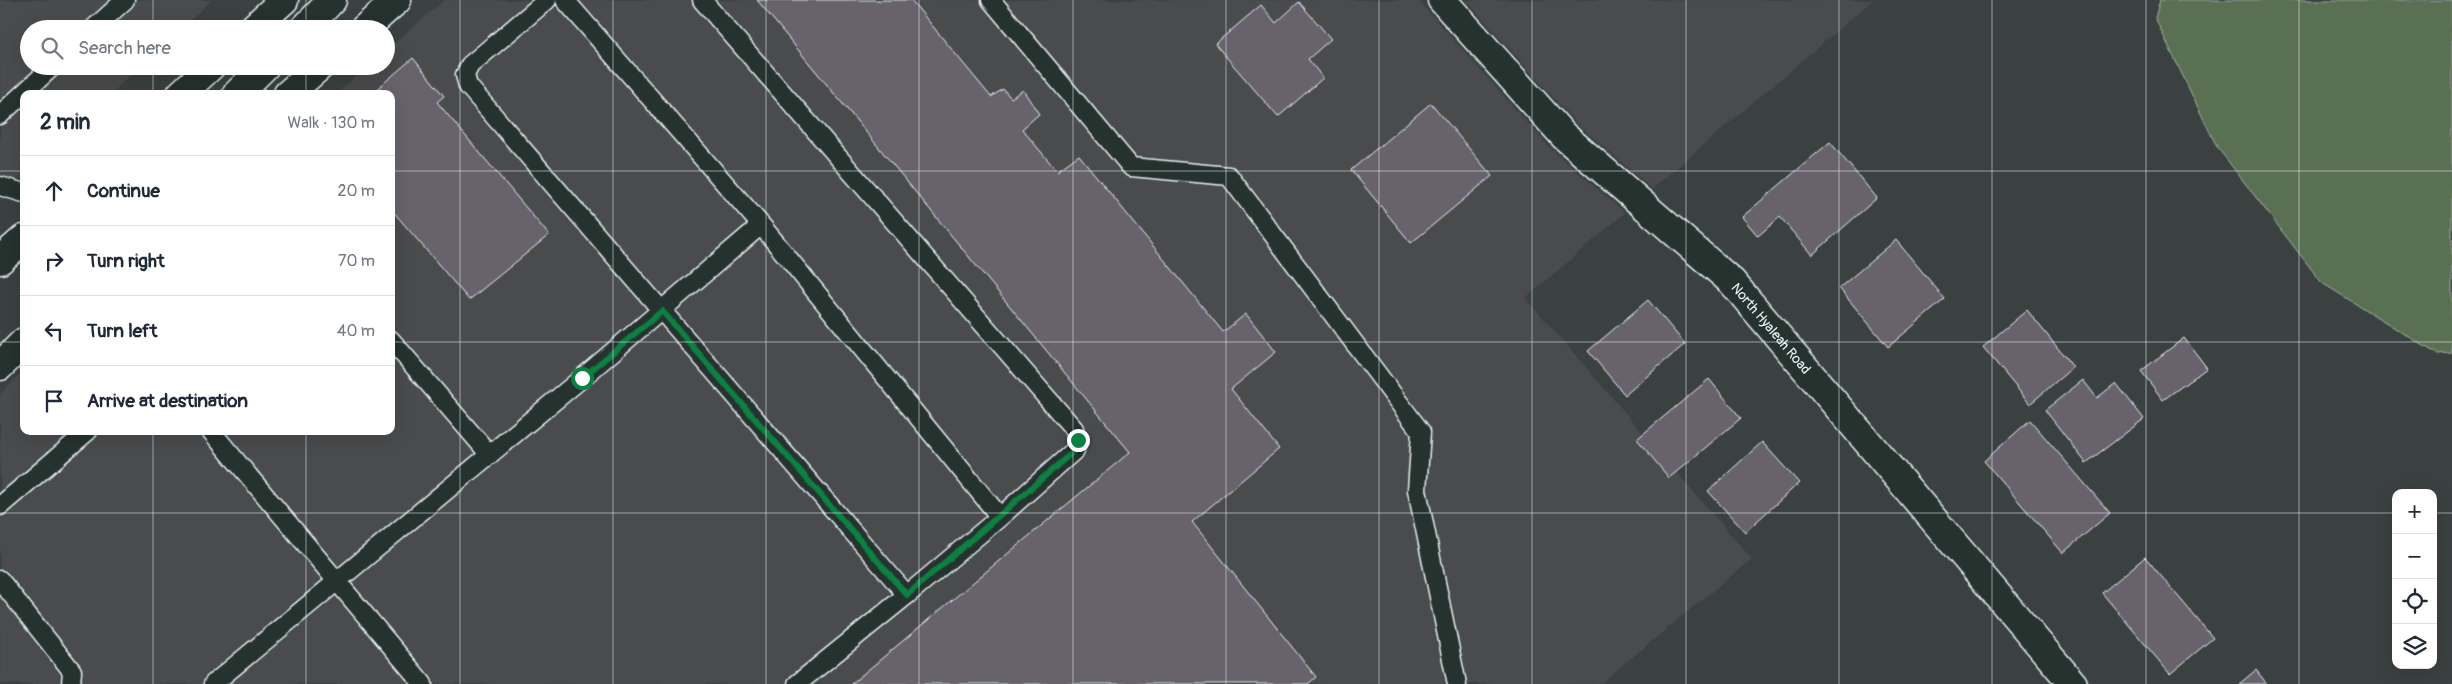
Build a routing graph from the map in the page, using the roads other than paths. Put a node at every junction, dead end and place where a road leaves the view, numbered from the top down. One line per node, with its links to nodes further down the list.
1 (125, 0): 10 (lane)
2 (284, 0): 11 (street)
3 (332, 0): 12 (street)
4 (397, 0): 13 (street)
5 (547, 0): 29 (lane)
6 (565, 0): 26 (lane)
7 (702, 0): 37 (lane)
8 (991, 0): 45 (lane)
9 (1442, 0): 46 (street, North Hyaleah Road)
10 (103, 20)
11 (262, 20)
12 (313, 20)
13 (374, 20)
14 (42, 75): 18 (lane)
15 (201, 75): 19 (street)
16 (256, 75): 20 (street)
17 (310, 75): 21 (street)
18 (27, 90)
19 (185, 90)
20 (241, 90)
21 (293, 90)
22 (20, 96): 23 (lane)
23 (0, 115)
24 (0, 186): 25 (lane)
25 (20, 192)
26 (761, 225): 29 (lane); 37 (lane)
27 (20, 242): 28 (street)
28 (0, 260)
29 (662, 311): 35 (lane); 40 (lane)
30 (395, 345): 35 (lane)
31 (20, 346): 32 (street)
32 (0, 366)
33 (83, 435): 36 (lane)
34 (214, 435): 39 (lane)
35 (490, 455): 39 (lane)
36 (0, 506)
37 (1000, 517): 40 (lane)
38 (0, 580): 41 (lane)
39 (337, 582): 42 (lane); 43 (lane)
40 (907, 595): 44 (lane)
41 (71, 684)
42 (213, 684)
43 (423, 684)
44 (797, 684)
45 (1457, 684)
46 (2072, 684)

